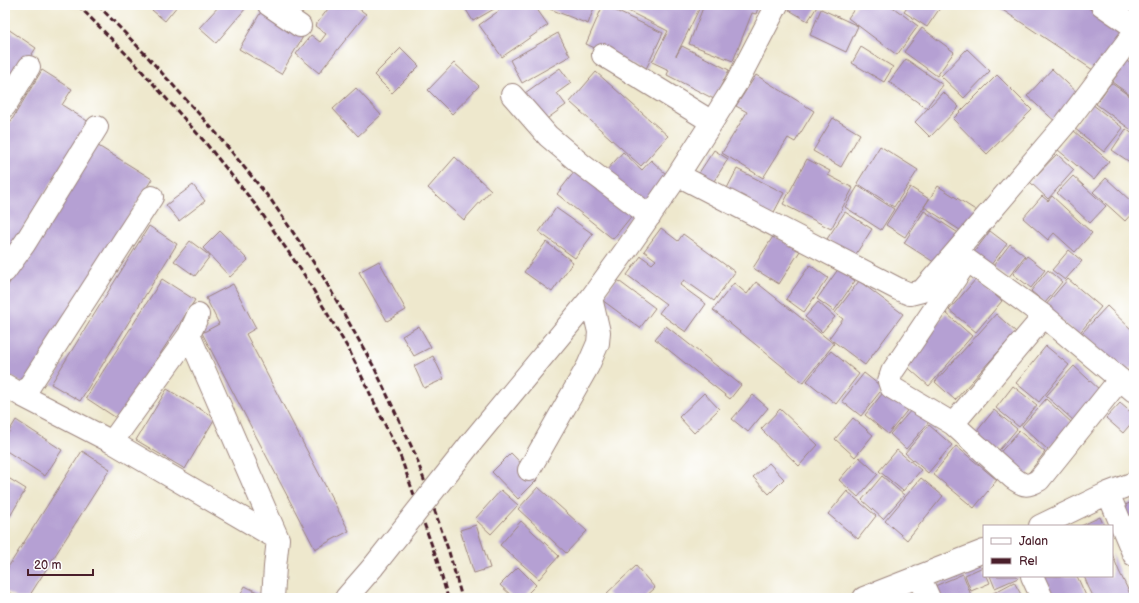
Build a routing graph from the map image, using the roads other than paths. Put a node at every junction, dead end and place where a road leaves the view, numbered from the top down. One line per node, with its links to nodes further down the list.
1 (269, 5): 4 (street)
2 (777, 5): 11 (street)
3 (1102, 5): 5 (street)
4 (300, 26)
5 (1134, 27)
6 (1134, 33): 16 (street)
7 (602, 55): 11 (street)
8 (29, 67): 10 (street)
9 (512, 95): 15 (street)
10 (5, 106)
11 (712, 122): 13 (street)
12 (98, 127): 17 (street)
13 (678, 175): 15 (street); 16 (street)
14 (152, 197): 23 (street)
15 (650, 216): 18 (street)
16 (962, 256): 20 (street); 24 (street)
17 (5, 271)
18 (591, 298): 26 (street); 35 (street, bridge)
19 (198, 315): 21 (street)
20 (1044, 316): 22 (street); 24 (street)
21 (189, 335): 25 (street); 30 (street)
22 (1127, 385): 24 (street)
23 (14, 391): 25 (street)
24 (952, 424)
25 (112, 442): 30 (street)
26 (529, 470)
27 (1134, 483): 28 (street)
28 (1108, 493): 29 (street); 32 (street)
29 (1042, 525)
30 (278, 539): 36 (street)
31 (983, 551): 33 (street)
32 (1134, 555)
33 (919, 576): 37 (street); 38 (street)
34 (1032, 577): 39 (street)
35 (354, 595)
36 (273, 598)
37 (864, 598)
38 (929, 598)
39 (1042, 598)

